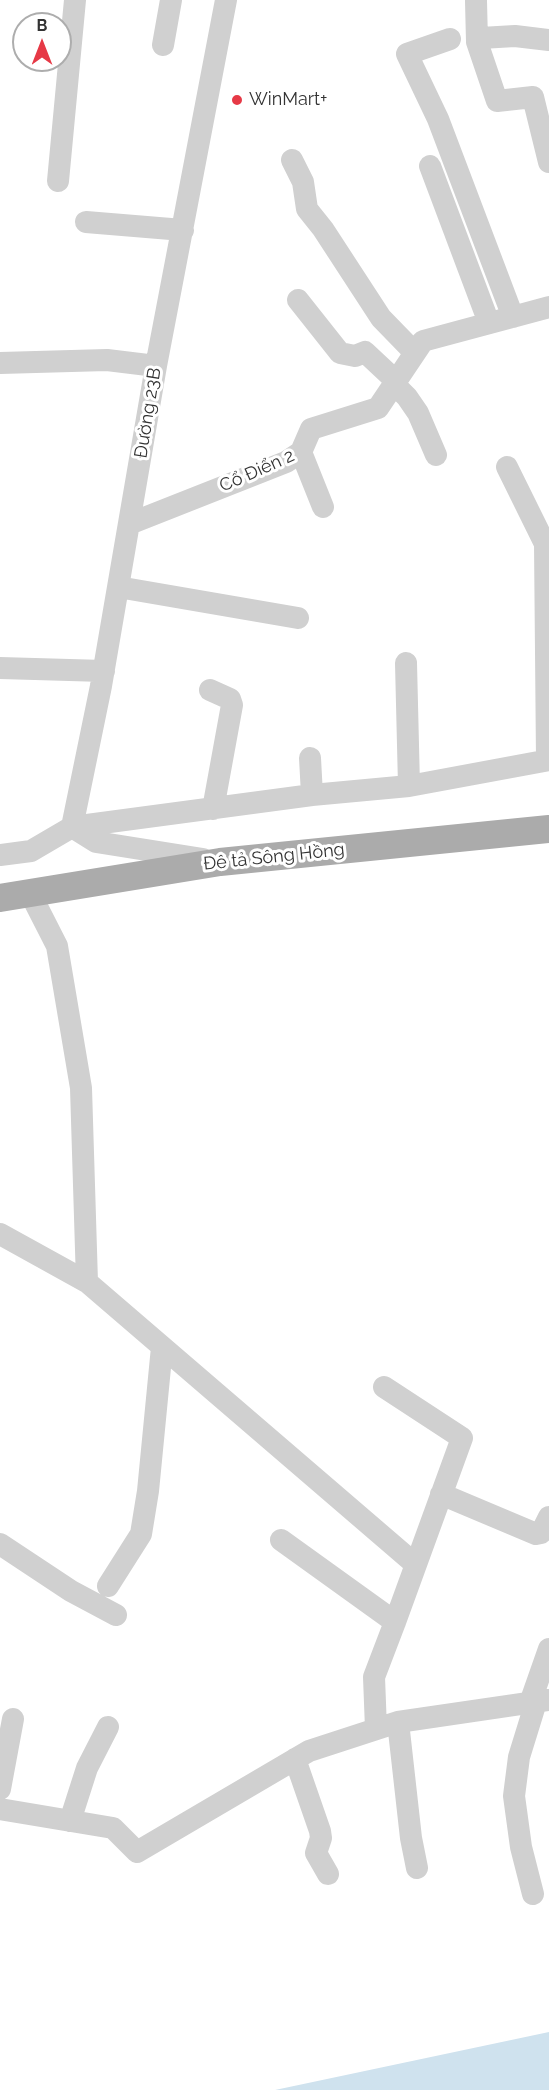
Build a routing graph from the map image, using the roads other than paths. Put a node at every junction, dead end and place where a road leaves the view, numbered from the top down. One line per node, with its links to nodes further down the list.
1 (75, 0): 12 (street)
2 (171, 0): 8 (street)
3 (226, 0): 14 (street, Đường 23B)
4 (476, 1): 7 (street)
5 (450, 39): 17 (street)
6 (549, 40): 7 (street)
7 (477, 42): 10 (street)
8 (163, 45)
9 (292, 160): 19 (street)
10 (549, 162)
11 (430, 166): 18 (street)
12 (58, 181)
13 (86, 222): 14 (street)
14 (183, 230): 21 (street, Đường 23B)
15 (298, 300): 22 (street)
16 (549, 307): 17 (street, Cổ Điển 2)
17 (513, 317): 18 (street, Cổ Điển 2)
18 (489, 323): 19 (street, Cổ Điển 2)
19 (415, 353): 22 (street, Cổ Điển 2)
20 (0, 363): 21 (street)
21 (156, 366): 27 (street, Đường 23B)
22 (395, 383): 23 (street, Cổ Điển 2); 24 (street)
23 (301, 452): 26 (street); 27 (street, Cổ Điển 2)
24 (436, 455)
25 (507, 467): 35 (street)
26 (323, 507)
27 (129, 524): 28 (street, Đường 23B)
28 (118, 587): 29 (street); 32 (street, Đường 23B)
29 (298, 618)
30 (406, 663): 36 (street)
31 (0, 668): 32 (street)
32 (104, 671): 39 (street, Đường 23B)
33 (210, 690): 38 (street)
34 (310, 758): 37 (street)
35 (548, 760): 36 (street)
36 (409, 786): 37 (street)
37 (312, 795): 38 (street)
38 (213, 809): 39 (street)
39 (72, 827): 41 (street); 42 (street)
40 (549, 829): 42 (main road, Đê tả Sông Hồng)
41 (0, 855)
42 (220, 862): 43 (main road, Đê tả Sông Hồng)
43 (30, 893): 44 (main road, Đê tả Sông Hồng); 46 (street)
44 (0, 898)
45 (0, 1234): 46 (street)
46 (87, 1282): 47 (street)
47 (162, 1347): 53 (street); 54 (street)
48 (384, 1387): 49 (street)
49 (441, 1494): 50 (street); 53 (street)
50 (549, 1517)
51 (281, 1540): 56 (street)
52 (0, 1544): 55 (street)
53 (415, 1564): 56 (street)
54 (108, 1586)
55 (116, 1615)
56 (395, 1622): 62 (street)
57 (549, 1649): 58 (street)
58 (538, 1701): 60 (street); 69 (street)
59 (13, 1719): 64 (street)
60 (398, 1722): 62 (street); 67 (street)
61 (108, 1726): 66 (street)
62 (376, 1729): 63 (street)
63 (295, 1759): 66 (street); 68 (street)
64 (0, 1789)
65 (0, 1809): 66 (street)
66 (70, 1821)
67 (417, 1868)
68 (328, 1874)
69 (533, 1894)

